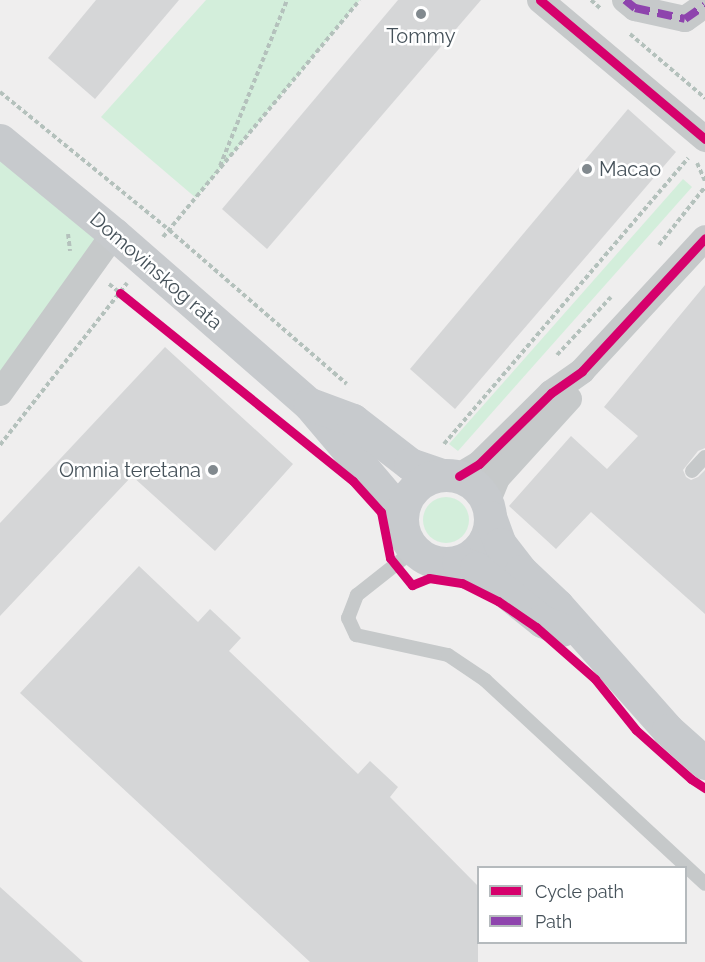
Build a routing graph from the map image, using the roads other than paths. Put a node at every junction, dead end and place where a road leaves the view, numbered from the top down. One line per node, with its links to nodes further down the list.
1 (543, 1): 5 (street)
2 (705, 5): 3 (street)
3 (617, 8)
4 (0, 140): 6 (main road, Domovinskog rata)
5 (699, 146)
6 (114, 234): 9 (street); 10 (main road, Domovinskog rata)
7 (705, 238): 8 (street)
8 (582, 371): 12 (street); 14 (street)
9 (0, 393)
10 (309, 404): 12 (main road, Domovinskog rata); 15 (main road, Domovinskog rata)
11 (705, 457): 13 (lane)
12 (449, 468): 14 (main road); 15 (main road)
13 (692, 471)
14 (489, 510): 17 (main road); 18 (main road)
15 (402, 514): 16 (main road)
16 (414, 550): 17 (main road); 20 (lane)
17 (458, 562): 18 (main road)
18 (588, 641): 19 (main road)
19 (705, 764)
20 (686, 866)
21 (687, 867): 22 (lane)
22 (705, 884)

